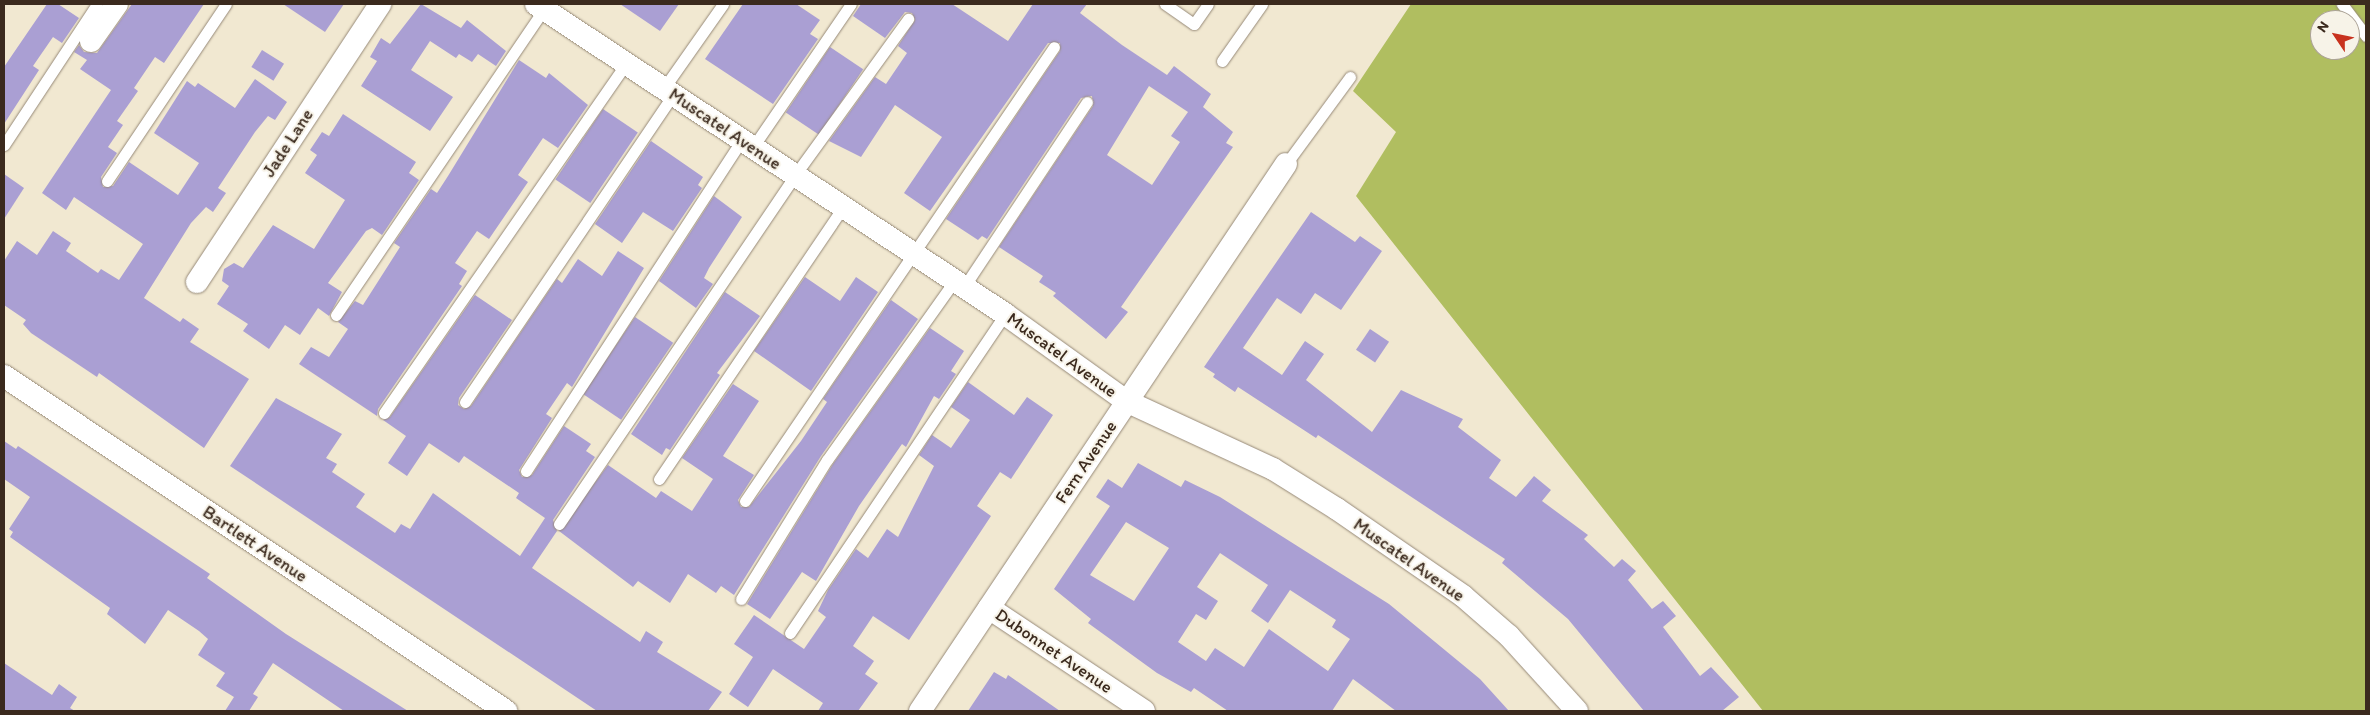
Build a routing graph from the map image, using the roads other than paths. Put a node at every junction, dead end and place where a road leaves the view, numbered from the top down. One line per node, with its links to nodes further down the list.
1 (97, 4): 22 (lane)
2 (117, 4): 14 (street)
3 (226, 4): 25 (lane)
4 (380, 4): 28 (street, Jade Lane)
5 (723, 4): 19 (lane)
6 (851, 4): 21 (lane)
7 (1165, 4): 8 (lane)
8 (1208, 4)
9 (1262, 4): 16 (lane)
10 (2342, 4): 13 (lane)
11 (540, 7): 17 (street, Muscatel Avenue); 31 (lane)
12 (908, 19): 24 (lane)
13 (2366, 36)
14 (91, 41)
15 (1054, 47): 27 (lane)
16 (1222, 61)
17 (626, 63): 19 (street, Muscatel Avenue); 35 (lane)
18 (1350, 77): 23 (lane)
19 (669, 91): 21 (street, Muscatel Avenue); 34 (lane)
20 (1087, 102): 29 (lane)
21 (748, 144): 24 (street, Muscatel Avenue); 36 (lane)
22 (4, 145)
23 (1286, 164): 33 (street, Fern Avenue)
24 (795, 175): 26 (street, Muscatel Avenue); 39 (lane)
25 (107, 181)
26 (843, 207): 27 (street, Muscatel Avenue); 37 (lane)
27 (911, 252): 29 (street, Muscatel Avenue); 38 (lane)
28 (197, 282)
29 (960, 284): 30 (street, Muscatel Avenue); 40 (lane)
30 (1005, 314): 33 (street, Muscatel Avenue); 42 (lane)
31 (336, 315)
32 (4, 376): 43 (street, Bartlett Avenue)
33 (1126, 401): 41 (street, Fern Avenue); 46 (street, Muscatel Avenue)
34 (465, 402)
35 (384, 413)
36 (526, 471)
37 (659, 479)
38 (745, 501)
39 (559, 524)
40 (741, 599)
41 (989, 608): 44 (street, Fern Avenue); 45 (street, Dubonnet Avenue)
42 (790, 633)
43 (506, 711)
44 (920, 711)
45 (1144, 711)
46 (1577, 711)

